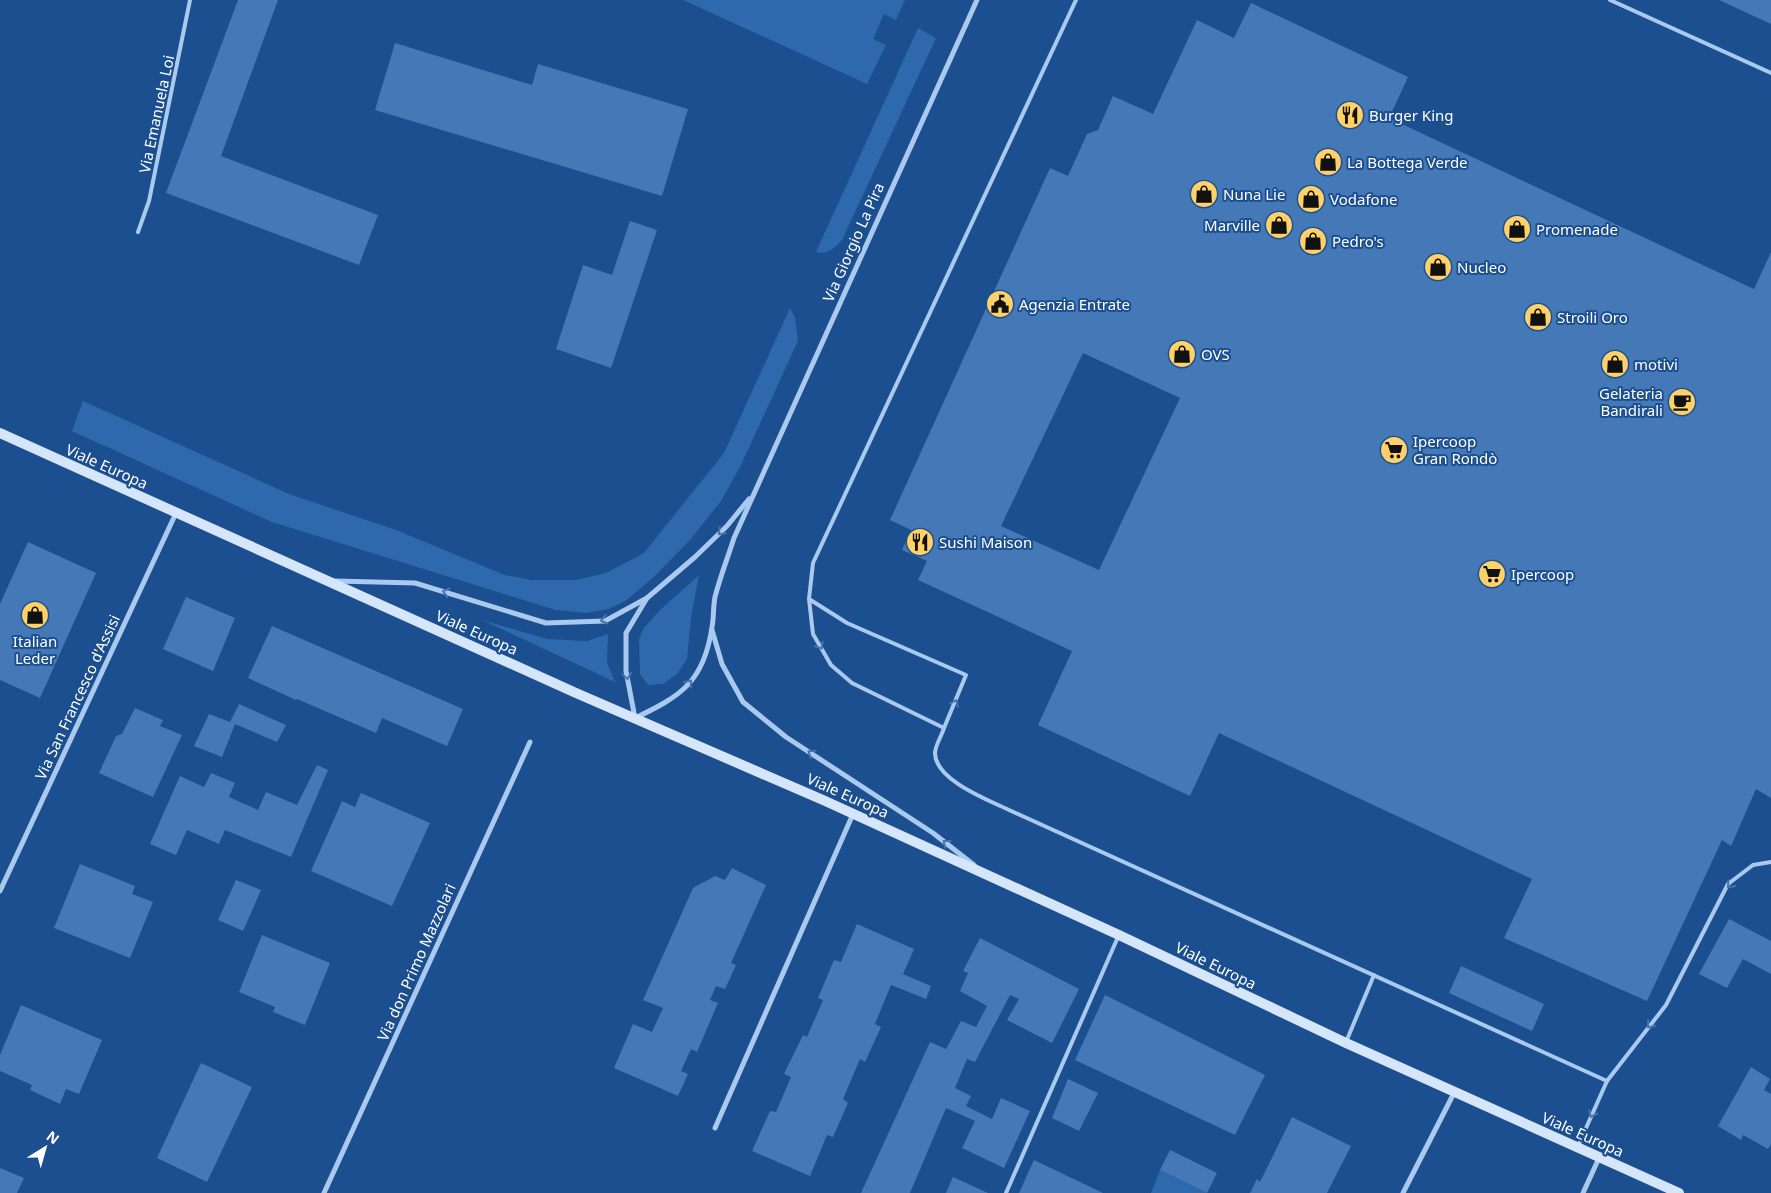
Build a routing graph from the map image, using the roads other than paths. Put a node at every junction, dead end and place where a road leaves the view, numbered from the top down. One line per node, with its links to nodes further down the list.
1 (190, 0): 6 (lane, Via Emanuela Loi)
2 (977, 0): 8 (street, Via Giorgio La Pira)
3 (1076, 0): 12 (lane)
4 (1610, 0): 5 (lane)
5 (1771, 73)
6 (138, 232)
7 (0, 433): 9 (street, Viale Europa)
8 (753, 494): 11 (street, one-way to 11); 13 (street)
9 (176, 513): 10 (street, Viale Europa); 20 (street, Via San Francesco d'Assisi)
10 (327, 581): 11 (street, one-way to 10); 14 (street, Viale Europa)
11 (647, 598): 14 (street, one-way to 14)
12 (809, 599): 15 (lane, one-way to 15); 15 (lane, one-way to 12)
13 (712, 629): 14 (street, one-way to 13); 19 (street, one-way to 13)
14 (634, 718): 17 (street, Viale Europa)
15 (944, 728): 22 (lane)
16 (530, 742): 29 (street, Via don Primo Mazzolari)
17 (853, 814): 19 (street, Viale Europa); 26 (street)
18 (1771, 862): 24 (lane, one-way to 24)
19 (984, 873): 21 (street, Viale Europa)
20 (0, 891)
21 (1119, 935): 23 (street, Viale Europa); 30 (lane)
22 (1374, 975): 23 (lane); 24 (lane)
23 (1346, 1043): 25 (street, Viale Europa)
24 (1607, 1081): 27 (lane, one-way to 27)
25 (1454, 1093): 27 (street, Viale Europa); 31 (street)
26 (715, 1128)
27 (1577, 1148): 28 (street, Viale Europa)
28 (1599, 1158): 32 (street); 33 (street, Viale Europa)
29 (324, 1193)
30 (1006, 1193)
31 (1403, 1193)
32 (1582, 1193)
33 (1679, 1193)

